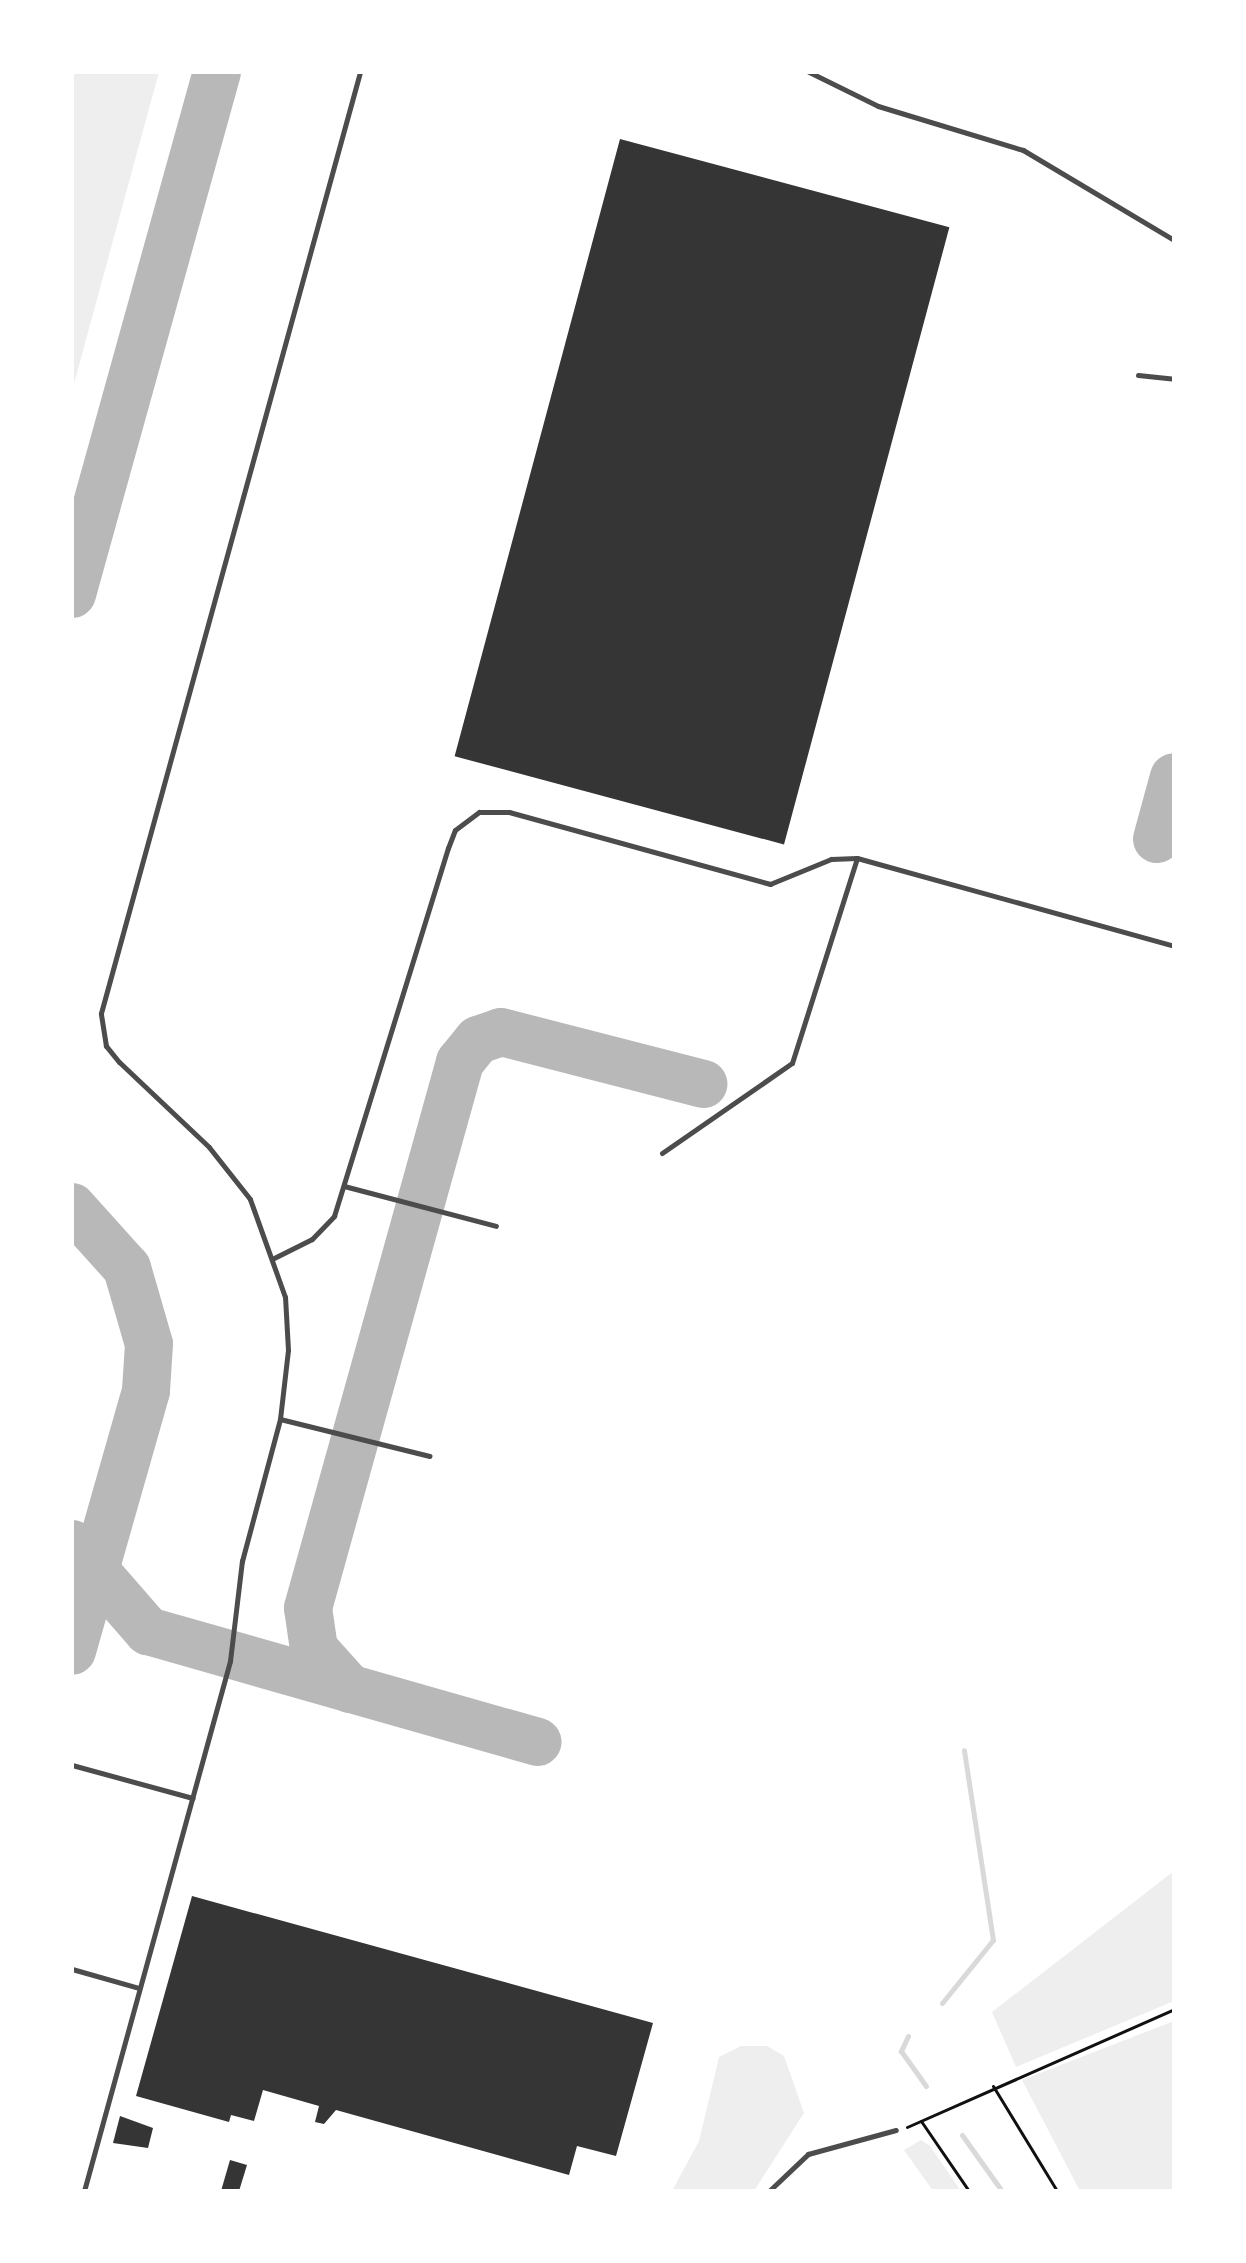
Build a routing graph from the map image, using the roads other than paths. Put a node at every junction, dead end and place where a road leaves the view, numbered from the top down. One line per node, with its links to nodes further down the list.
1 (360, 72): 11 (lane)
2 (809, 72): 3 (lane)
3 (1174, 240)
4 (1138, 375): 5 (lane)
5 (1174, 379)
6 (857, 858): 7 (lane); 8 (lane); 9 (lane)
7 (1174, 946)
8 (662, 1153)
9 (344, 1186): 10 (lane); 11 (lane)
10 (496, 1226)
11 (274, 1258): 12 (lane)
12 (280, 1419): 13 (lane); 15 (lane)
13 (430, 1456)
14 (72, 1765): 15 (lane)
15 (193, 1798): 17 (lane)
16 (72, 1969): 17 (lane)
17 (139, 1988): 19 (lane)
18 (896, 2130): 20 (lane)
19 (84, 2191)
20 (769, 2191)

